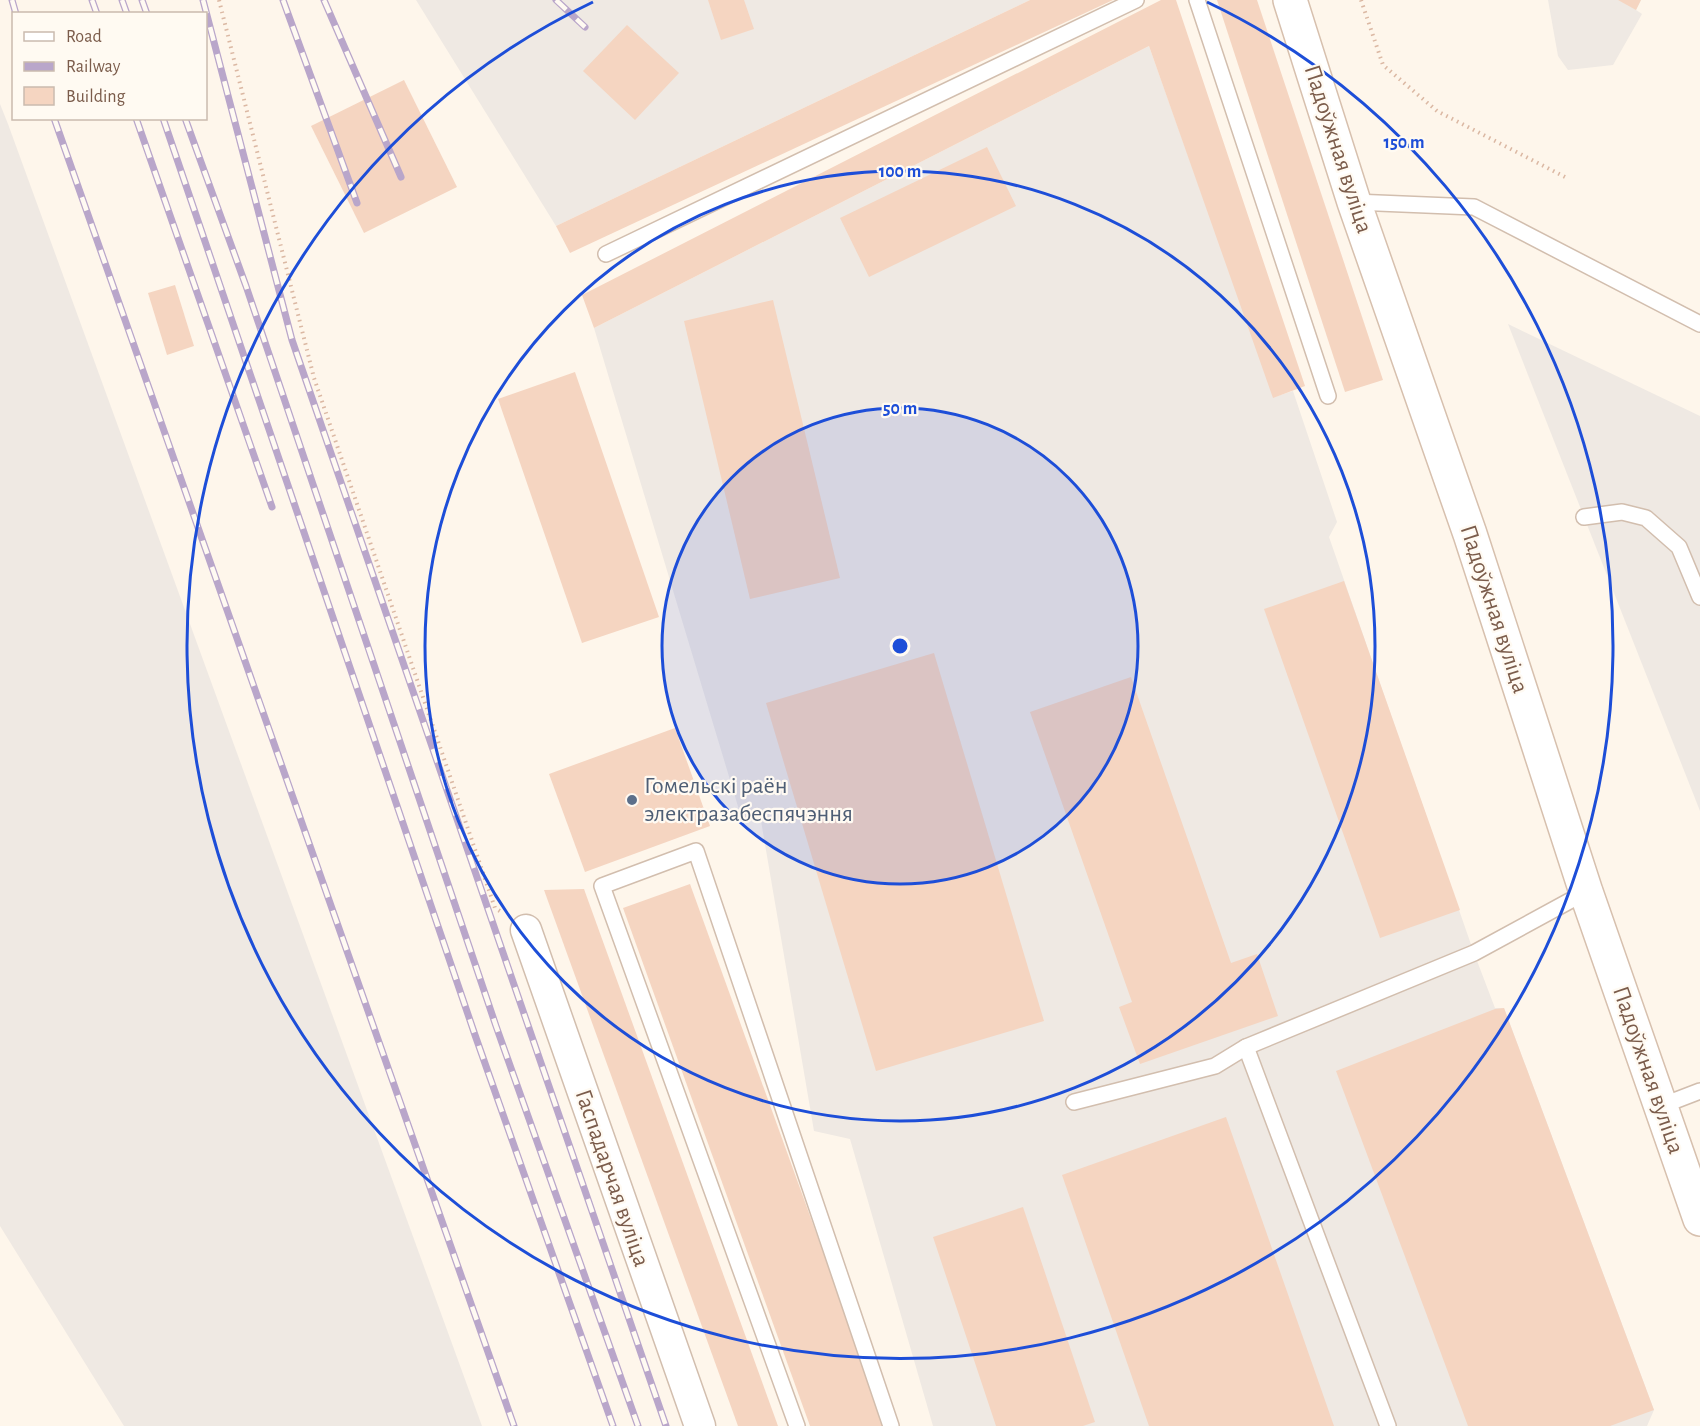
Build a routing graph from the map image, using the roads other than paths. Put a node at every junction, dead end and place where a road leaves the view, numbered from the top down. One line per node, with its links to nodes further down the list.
1 (1136, 0): 5 (lane)
2 (1197, 0): 7 (lane)
3 (1290, 0): 4 (main road, Падоўжная вуліца)
4 (1354, 202): 6 (lane); 10 (main road, Падоўжная вуліца)
5 (606, 254)
6 (1700, 324)
7 (1328, 396)
8 (1584, 517): 9 (lane)
9 (1700, 597)
10 (1586, 892): 12 (lane); 15 (main road, Падоўжная вуліца)
11 (526, 930): 17 (street, Гаспадарчая вуліца)
12 (1246, 1047): 14 (lane); 20 (lane)
13 (1700, 1091): 15 (lane)
14 (1074, 1102)
15 (1661, 1106): 16 (main road, Падоўжная вуліца)
16 (1700, 1219)
17 (700, 1426)
18 (797, 1426): 19 (lane)
19 (891, 1426)
20 (1388, 1426)

